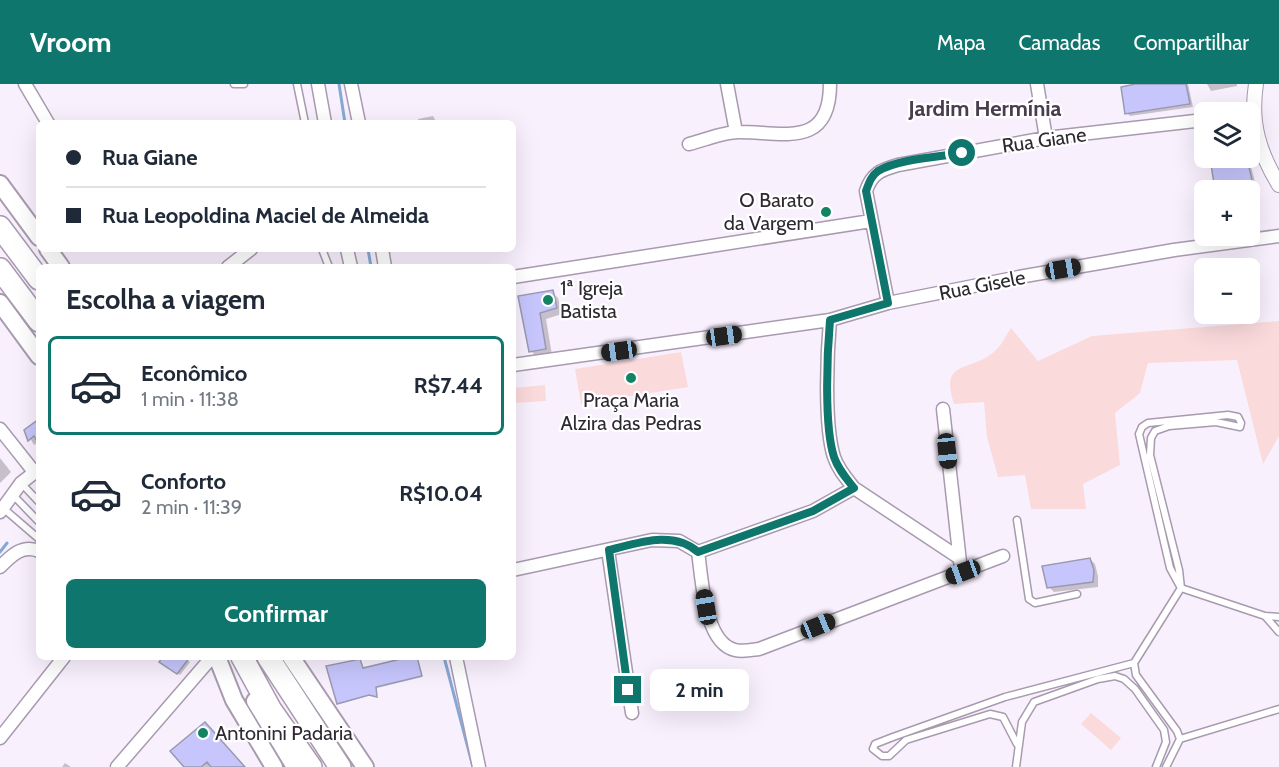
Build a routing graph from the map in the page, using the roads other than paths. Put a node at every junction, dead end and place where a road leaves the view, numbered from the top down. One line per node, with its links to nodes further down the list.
1 (25, 84): 12 (street)
2 (234, 84): 3 (lane)
3 (244, 84)
4 (297, 84): 13 (lane)
5 (318, 84): 14 (street)
6 (351, 84): 15 (street)
7 (727, 84): 17 (street)
8 (830, 84): 17 (street)
9 (1037, 84): 18 (street)
10 (1256, 84): 11 (street)
11 (1253, 102)
12 (46, 120)
13 (304, 120)
14 (324, 120)
15 (358, 120)
16 (1194, 121): 18 (street, Rua Giane)
17 (736, 132): 19 (street)
18 (1046, 138): 23 (street, Rua Giane)
19 (689, 144)
20 (1260, 145): 22 (street)
21 (0, 184): 25 (main road)
22 (1279, 185)
23 (871, 222): 31 (street); 33 (street, Rua Giane)
24 (0, 227): 30 (highway)
25 (36, 233)
26 (1279, 236): 33 (street, Rua Gisele)
27 (247, 252): 28 (street)
28 (232, 264)
29 (0, 269): 34 (highway)
30 (36, 275)
31 (516, 277)
32 (0, 303): 36 (main road)
33 (888, 303): 35 (street, Rua Gisele)
34 (36, 317)
35 (830, 320): 37 (street, Rua Gisele); 43 (street)
36 (36, 352)
37 (516, 365)
38 (943, 409): 55 (street)
39 (0, 429): 40 (street)
40 (36, 471)
41 (36, 474): 42 (street)
42 (21, 483): 44 (street); 45 (lane)
43 (854, 488): 52 (street); 55 (street)
44 (12, 495): 46 (street); 47 (lane)
45 (36, 499)
46 (1, 510): 49 (lane)
47 (36, 519)
48 (1017, 520): 53 (lane)
49 (36, 543)
50 (36, 546): 56 (street)
51 (609, 550): 52 (street); 57 (street); 74 (street)
52 (698, 552): 58 (street)
53 (1020, 553): 54 (lane); 60 (lane)
54 (1003, 556): 58 (street)
55 (958, 557): 58 (street)
56 (0, 567)
57 (516, 569)
58 (963, 572)
59 (1181, 588): 59 (lane); 61 (lane); 72 (lane)
60 (1077, 594)
61 (1265, 616): 62 (lane); 63 (lane)
62 (1279, 617)
63 (1279, 632)
64 (62, 660): 75 (street)
65 (209, 660): 78 (street)
66 (218, 660): 79 (main road)
67 (235, 660): 80 (main road)
68 (244, 660): 81 (highway)
69 (270, 660): 82 (highway)
70 (293, 660): 83 (main road)
71 (457, 660): 84 (street)
72 (1134, 663): 76 (lane); 77 (lane)
73 (1279, 709): 76 (lane)
74 (632, 713)
75 (0, 738)
76 (1180, 739): 87 (lane)
77 (1017, 744): 85 (lane); 86 (lane)
78 (117, 767)
79 (274, 767)
80 (295, 767)
81 (311, 767)
82 (340, 767)
83 (365, 767)
84 (479, 767)
85 (1016, 767)
86 (1156, 767)
87 (1166, 767)

